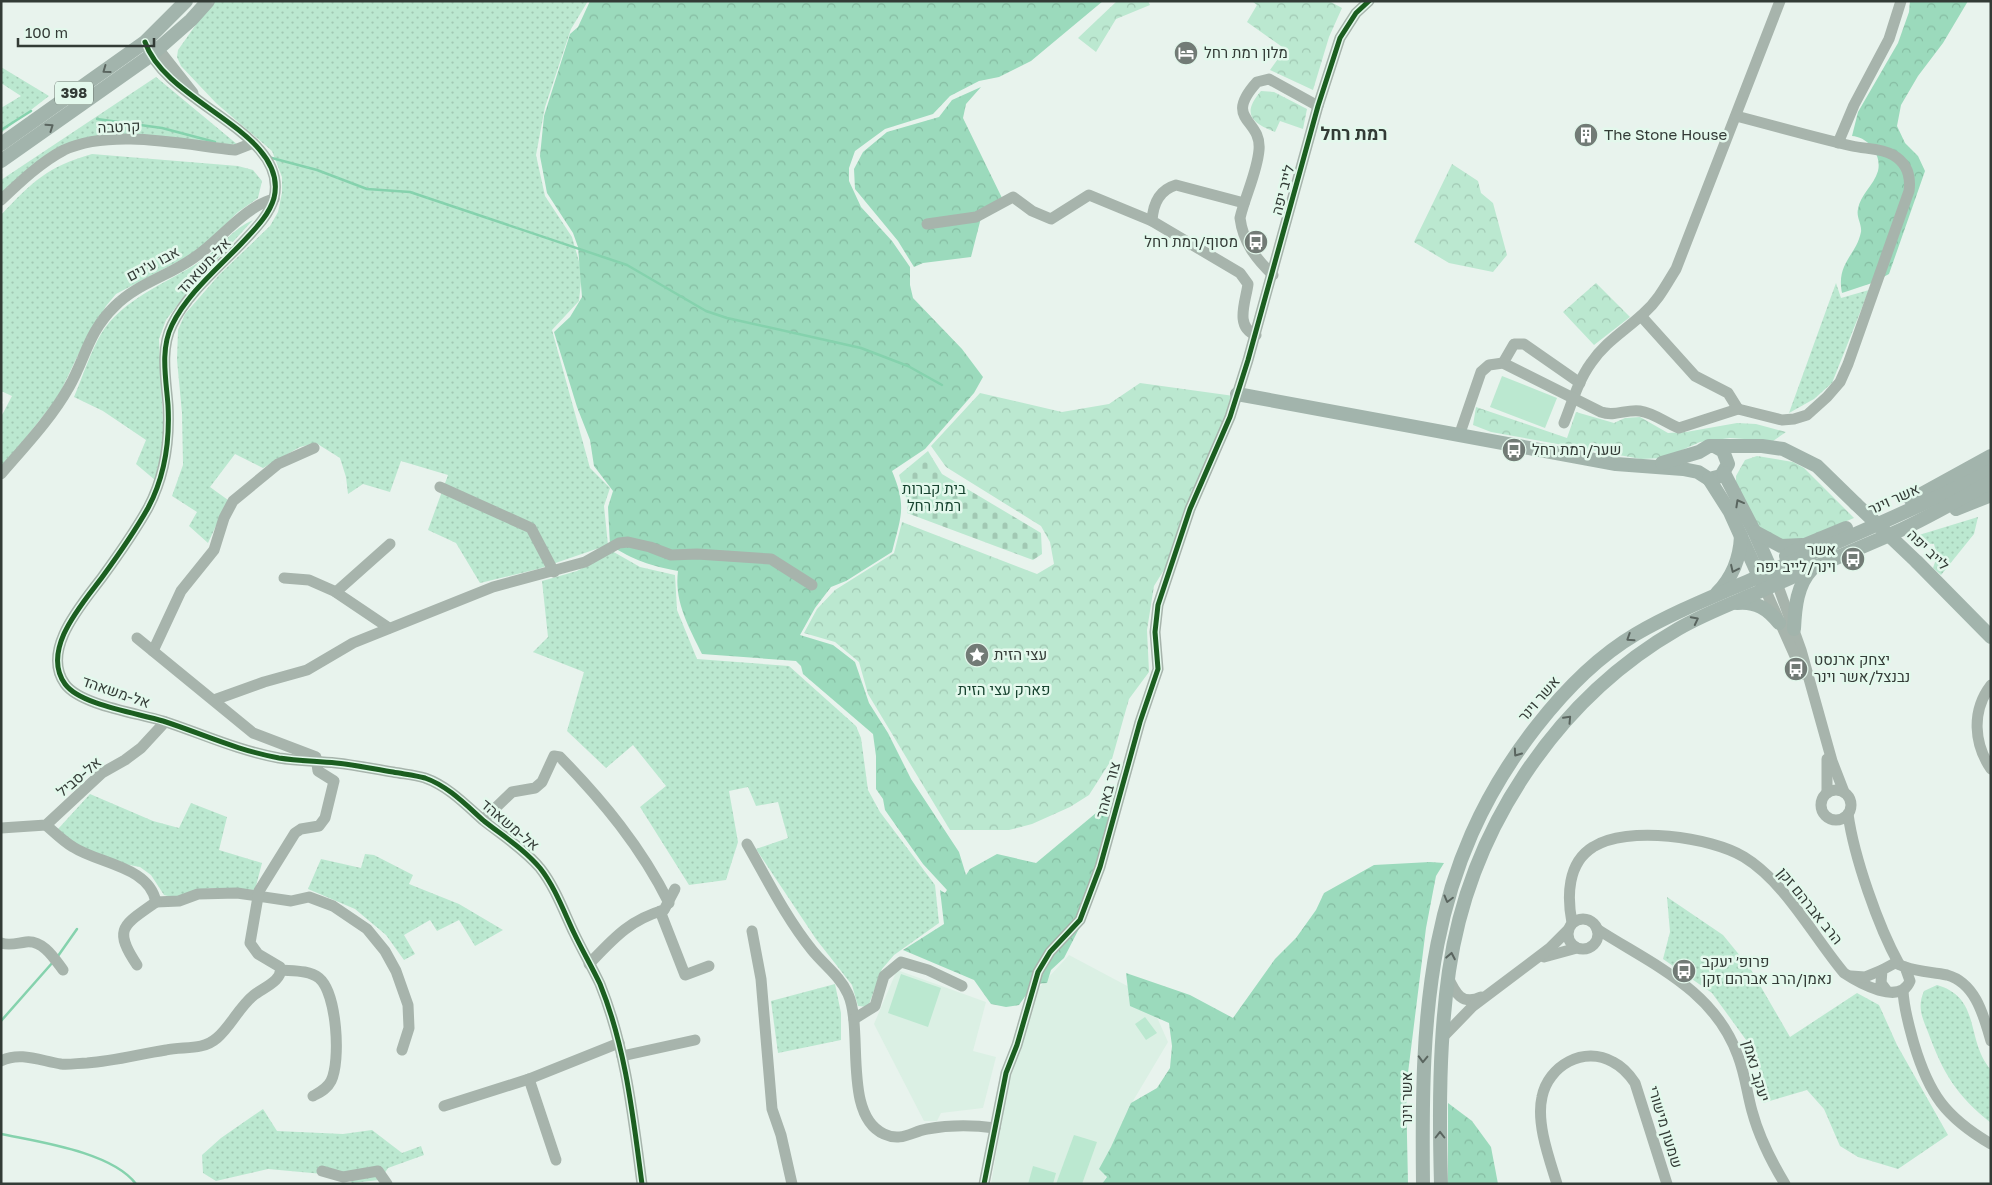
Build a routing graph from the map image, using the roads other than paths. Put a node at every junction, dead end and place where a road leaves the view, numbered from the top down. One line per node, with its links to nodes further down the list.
1 (186, 1): 6 (main road, 398)
2 (208, 1): 7 (main road, 398)
3 (1369, 1): 8 (street, לייב יפה)
4 (1780, 1): 9 (street)
5 (1901, 1): 11 (street)
6 (145, 42): 7 (street); 12 (main road, 398, one-way to 12)
7 (154, 53): 10 (street); 13 (main road, 398, one-way to 7)
8 (1318, 106): 16 (street); 19 (street, לייב יפה)
9 (1736, 116): 11 (street); 20 (street)
10 (254, 143): 14 (street); 15 (street, קרטבה)
11 (1838, 143): 26 (street)
12 (1, 144)
13 (1, 161)
14 (274, 199): 37 (street, אבו ע'נים); 63 (street, אל-משאהד)
15 (1, 200)
16 (1244, 203): 17 (street); 19 (street)
17 (1152, 221): 18 (street); 21 (street)
18 (927, 224)
19 (1273, 275): 21 (street, לייב יפה)
20 (1641, 316): 23 (street); 26 (street)
21 (1256, 335): 24 (street, לייב יפה)
22 (1503, 363): 23 (street); 25 (street); 28 (street)
23 (1580, 383): 25 (street)
24 (1237, 394): 28 (main road); 118 (street, צור באהר)
25 (1574, 398): 26 (street); 27 (street)
26 (1738, 408)
27 (1564, 423)
28 (1460, 433): 34 (main road)
29 (1714, 446): 30 (main road, לייב יפה); 32 (main road); 35 (main road)
30 (1762, 446): 35 (main road); 57 (main road, לייב יפה, bridge)
31 (314, 448): 59 (street)
32 (1699, 452): 34 (main road); 38 (main road)
33 (1991, 456): 45 (main road)
34 (1651, 465): 38 (main road)
35 (1726, 469): 38 (main road); 43 (main road, one-way to 35)
36 (1991, 471): 49 (main road, אשר וינר)
37 (1, 474)
38 (1704, 476): 43 (main road)
39 (1991, 482): 42 (main road, אשר וינר)
40 (440, 487): 47 (street)
41 (1991, 495): 42 (main road)
42 (1929, 517): 46 (main road, אשר וינר)
43 (1748, 533): 45 (main road); 49 (main road); 52 (main road, one-way to 52)
44 (390, 544): 51 (street)
45 (1805, 544): 49 (main road)
46 (1813, 568): 49 (main road, אשר וינר); 56 (main road)
47 (554, 572): 50 (street); 55 (street)
48 (284, 578): 51 (street)
49 (1768, 580): 52 (main road, אשר וינר); 53 (main road, אשר וינר); 54 (street); 56 (street)
50 (812, 585)
51 (336, 592): 55 (street)
52 (1713, 596): 126 (main road, אשר וינר, one-way to 126)
53 (1732, 603): 54 (main road); 101 (main road, אשר וינר, one-way to 53)
54 (1779, 623): 61 (street)
55 (389, 628): 62 (street)
56 (1794, 628): 61 (street)
57 (1991, 637)
58 (137, 638): 59 (street)
59 (152, 651): 62 (street)
60 (1991, 686): 66 (street)
61 (1813, 693): 64 (street)
62 (214, 700): 65 (street)
63 (165, 722): 65 (street, אל-משאהד); 72 (street, אל-סביל)
64 (1825, 738): 67 (street); 68 (street)
65 (317, 762): 70 (street, אל-משאהד); 78 (street)
66 (1991, 769)
67 (1844, 792): 68 (street); 69 (street)
68 (1827, 793): 71 (street)
69 (1848, 814): 71 (street); 75 (street)
70 (483, 820): 80 (street); 92 (street, אל-משאהד)
71 (1835, 820): 75 (street)
72 (46, 825): 73 (street); 79 (street)
73 (1, 828)
74 (747, 844): 107 (street)
75 (1855, 849): 86 (street)
76 (675, 889): 80 (street)
77 (1569, 891): 82 (street); 83 (street, הרב אברהם זקן); 100 (street, הרב אברהם זקן)
78 (257, 896): 79 (street); 98 (street); 112 (street)
79 (156, 902): 93 (street)
80 (668, 903): 81 (street)
81 (660, 911): 92 (street); 94 (street)
82 (1586, 920): 83 (street); 84 (street)
83 (1570, 926): 89 (street); 91 (street)
84 (1597, 929): 88 (street); 90 (street, יעקב נאמן)
85 (752, 931): 124 (street)
86 (1884, 933): 95 (street); 96 (street)
87 (1, 943): 97 (street)
88 (1593, 945): 89 (street); 90 (street, יעקב נאמן)
89 (1577, 948): 91 (street)
90 (1628, 948): 130 (street, יעקב נאמן)
91 (1533, 961): 105 (street)
92 (589, 964): 111 (street, אל-משאהד)
93 (137, 965)
94 (709, 966)
95 (1902, 966): 96 (street); 99 (street); 103 (street)
96 (1884, 968): 100 (street); 104 (street)
97 (63, 970)
98 (281, 970): 114 (street); 116 (street)
99 (1937, 974): 103 (street); 110 (street)
100 (1847, 975): 104 (street, הרב אברהם זקן)
101 (1448, 977): 105 (street); 108 (main road, אשר וינר)
102 (962, 986): 107 (street)
103 (1906, 987): 104 (street); 106 (street)
104 (1888, 992): 106 (street)
105 (1485, 996): 108 (street)
106 (1906, 1018): 119 (street)
107 (854, 1019): 118 (street)
108 (1443, 1037): 127 (main road, אשר וינר, one-way to 108)
109 (695, 1040): 113 (street)
110 (1991, 1041)
111 (619, 1043): 113 (street, אל-משאהד); 115 (street)
112 (402, 1050)
113 (622, 1056): 123 (street, אל-משאהד)
114 (1, 1061)
115 (529, 1079): 117 (street); 120 (street)
116 (313, 1096)
117 (444, 1106)
118 (995, 1128): 125 (street, צור באהר)
119 (1991, 1144)
120 (556, 1160)
121 (322, 1171): 122 (street)
122 (387, 1184)
123 (642, 1184)
124 (792, 1184)
125 (984, 1184)
126 (1423, 1184)
127 (1441, 1184)
128 (1557, 1184): 129 (street, שמעון מישורי)
129 (1667, 1184)
130 (1785, 1184)

